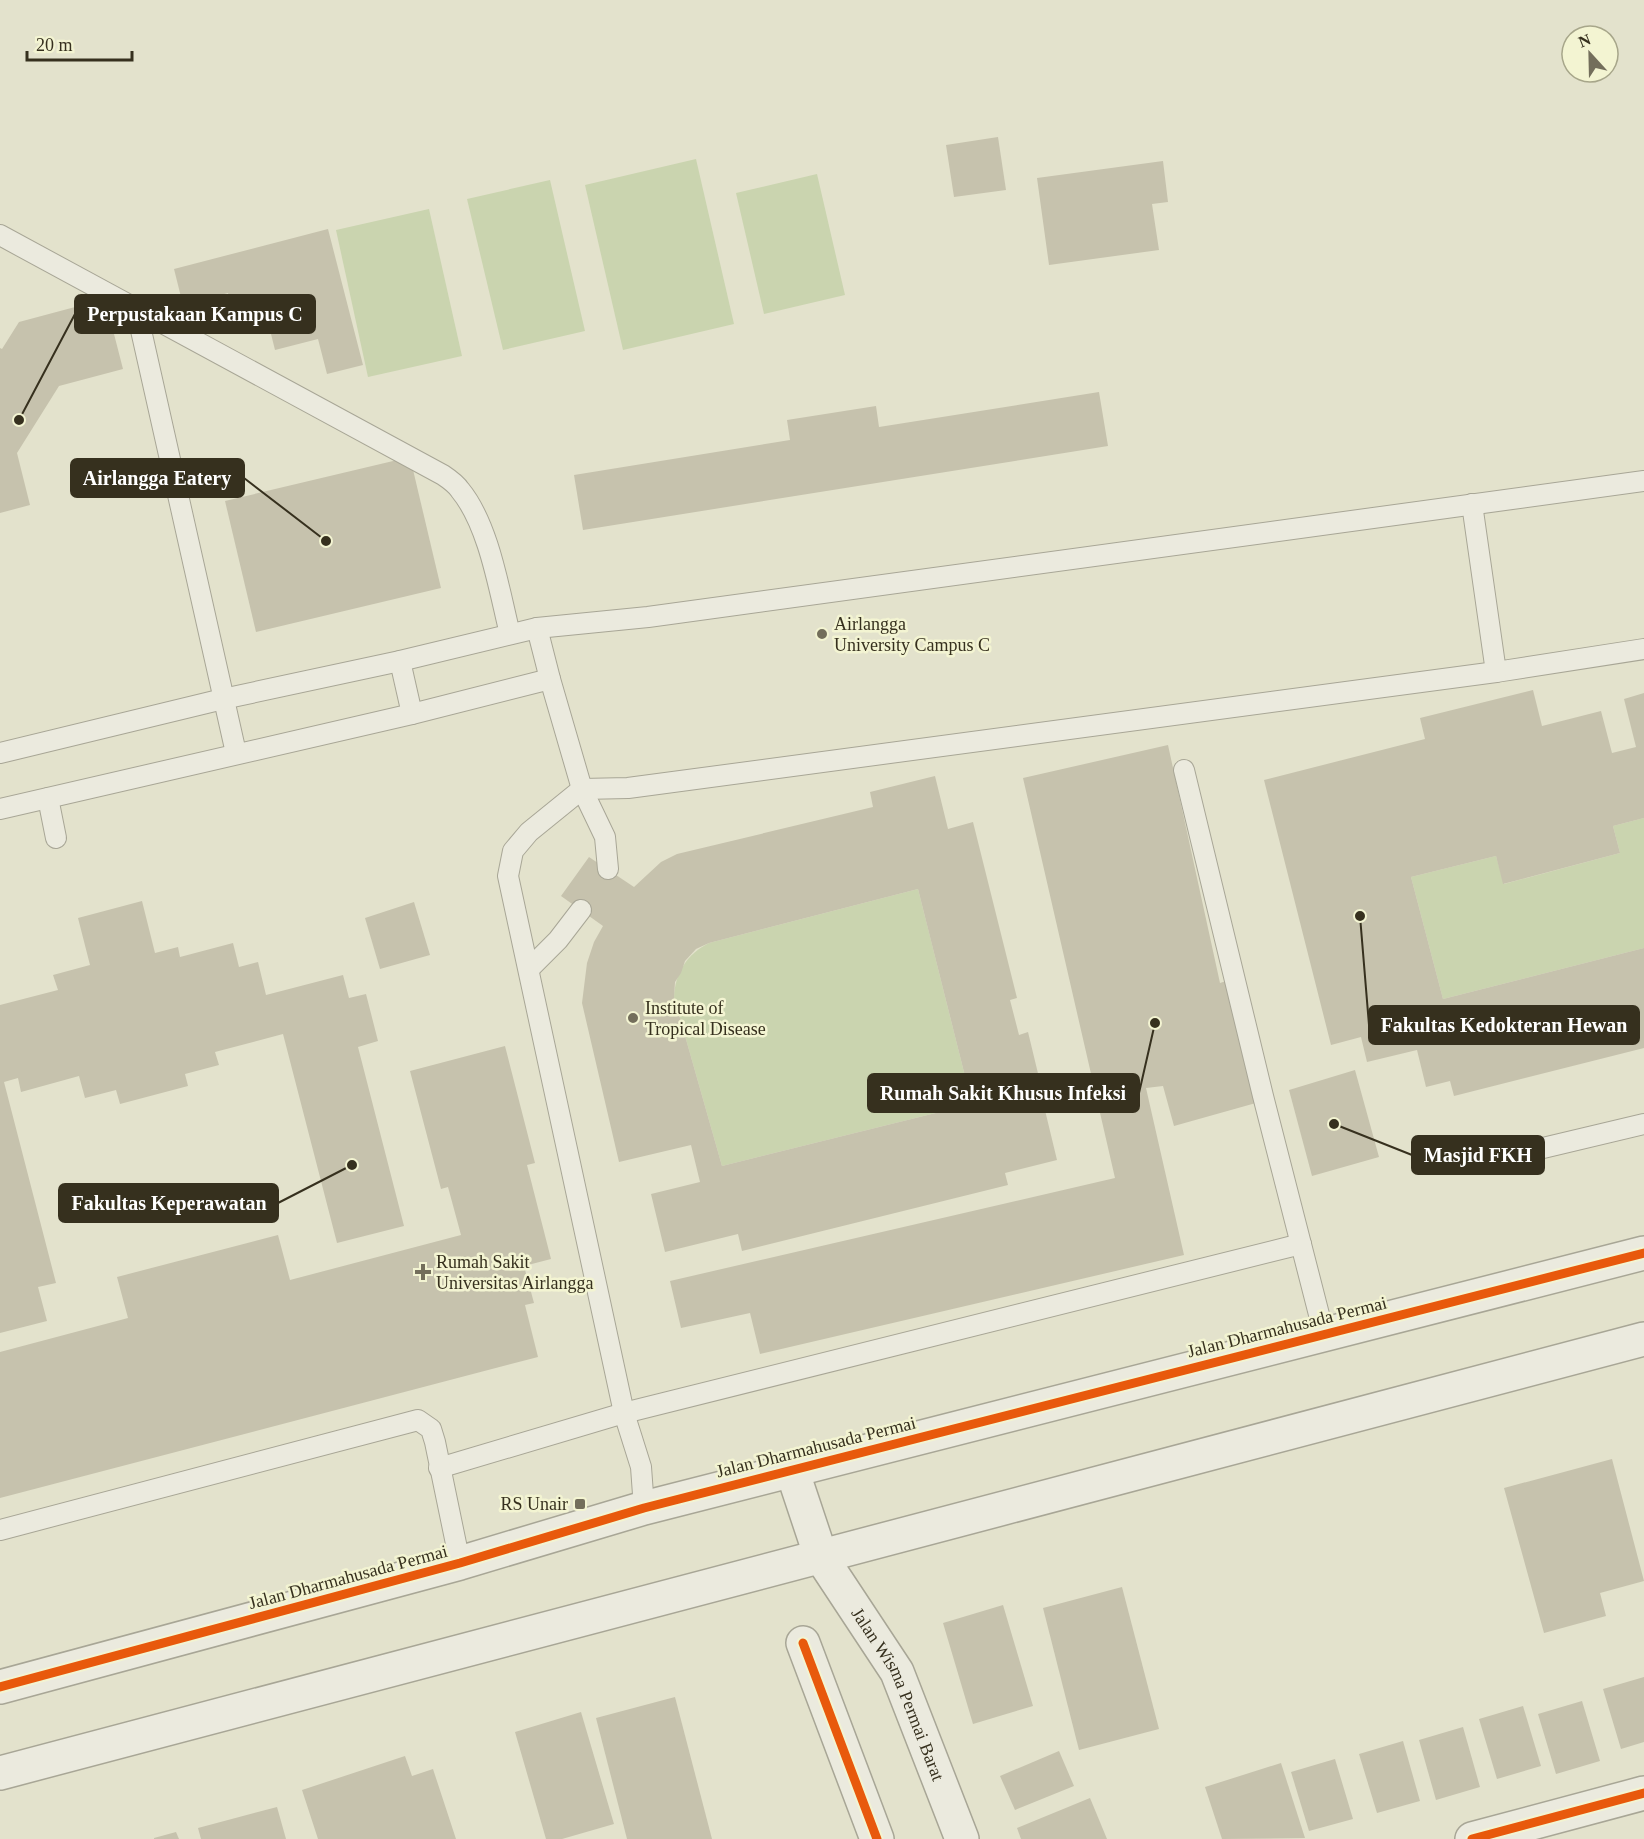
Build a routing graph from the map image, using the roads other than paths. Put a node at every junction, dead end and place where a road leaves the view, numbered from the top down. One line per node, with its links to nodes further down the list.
1 (0, 235): 2 (lane)
2 (135, 308): 6 (lane); 11 (lane)
3 (1644, 481): 4 (lane)
4 (1472, 504): 5 (lane); 9 (lane)
5 (537, 628): 6 (lane); 10 (lane)
6 (510, 634): 8 (lane)
7 (1644, 649): 9 (lane)
8 (400, 661): 11 (lane); 12 (lane)
9 (1496, 672): 16 (lane)
10 (550, 679): 12 (lane); 16 (lane)
11 (223, 699): 13 (lane); 14 (lane)
12 (412, 714): 14 (lane)
13 (0, 753)
14 (236, 753): 17 (lane)
15 (1184, 770): 25 (lane)
16 (582, 789): 20 (lane); 22 (lane)
17 (48, 798): 18 (lane); 19 (lane)
18 (0, 809)
19 (56, 838)
20 (608, 869)
21 (581, 910): 22 (lane)
22 (529, 969): 29 (lane)
23 (1644, 1124): 24 (lane)
24 (1543, 1148)
25 (1301, 1245): 27 (lane); 29 (lane)
26 (1644, 1252): 27 (street, Jalan Dharmahusada Permai)
27 (1324, 1334): 31 (street, Jalan Dharmahusada Permai)
28 (1644, 1339): 34 (street)
29 (624, 1413): 30 (lane); 32 (lane)
30 (439, 1468): 33 (lane); 35 (lane)
31 (792, 1470): 32 (street, Jalan Dharmahusada Permai); 34 (street, Jalan Dharmahusada Permai)
32 (644, 1508): 35 (street, Jalan Dharmahusada Permai)
33 (0, 1530)
34 (821, 1557): 38 (street); 41 (street, Jalan Wisma Permai Barat)
35 (460, 1563): 37 (street, Jalan Dharmahusada Permai)
36 (803, 1642): 40 (street)
37 (0, 1687)
38 (0, 1773)
39 (1644, 1793): 42 (street)
40 (877, 1839)
41 (962, 1839)
42 (1472, 1839)

